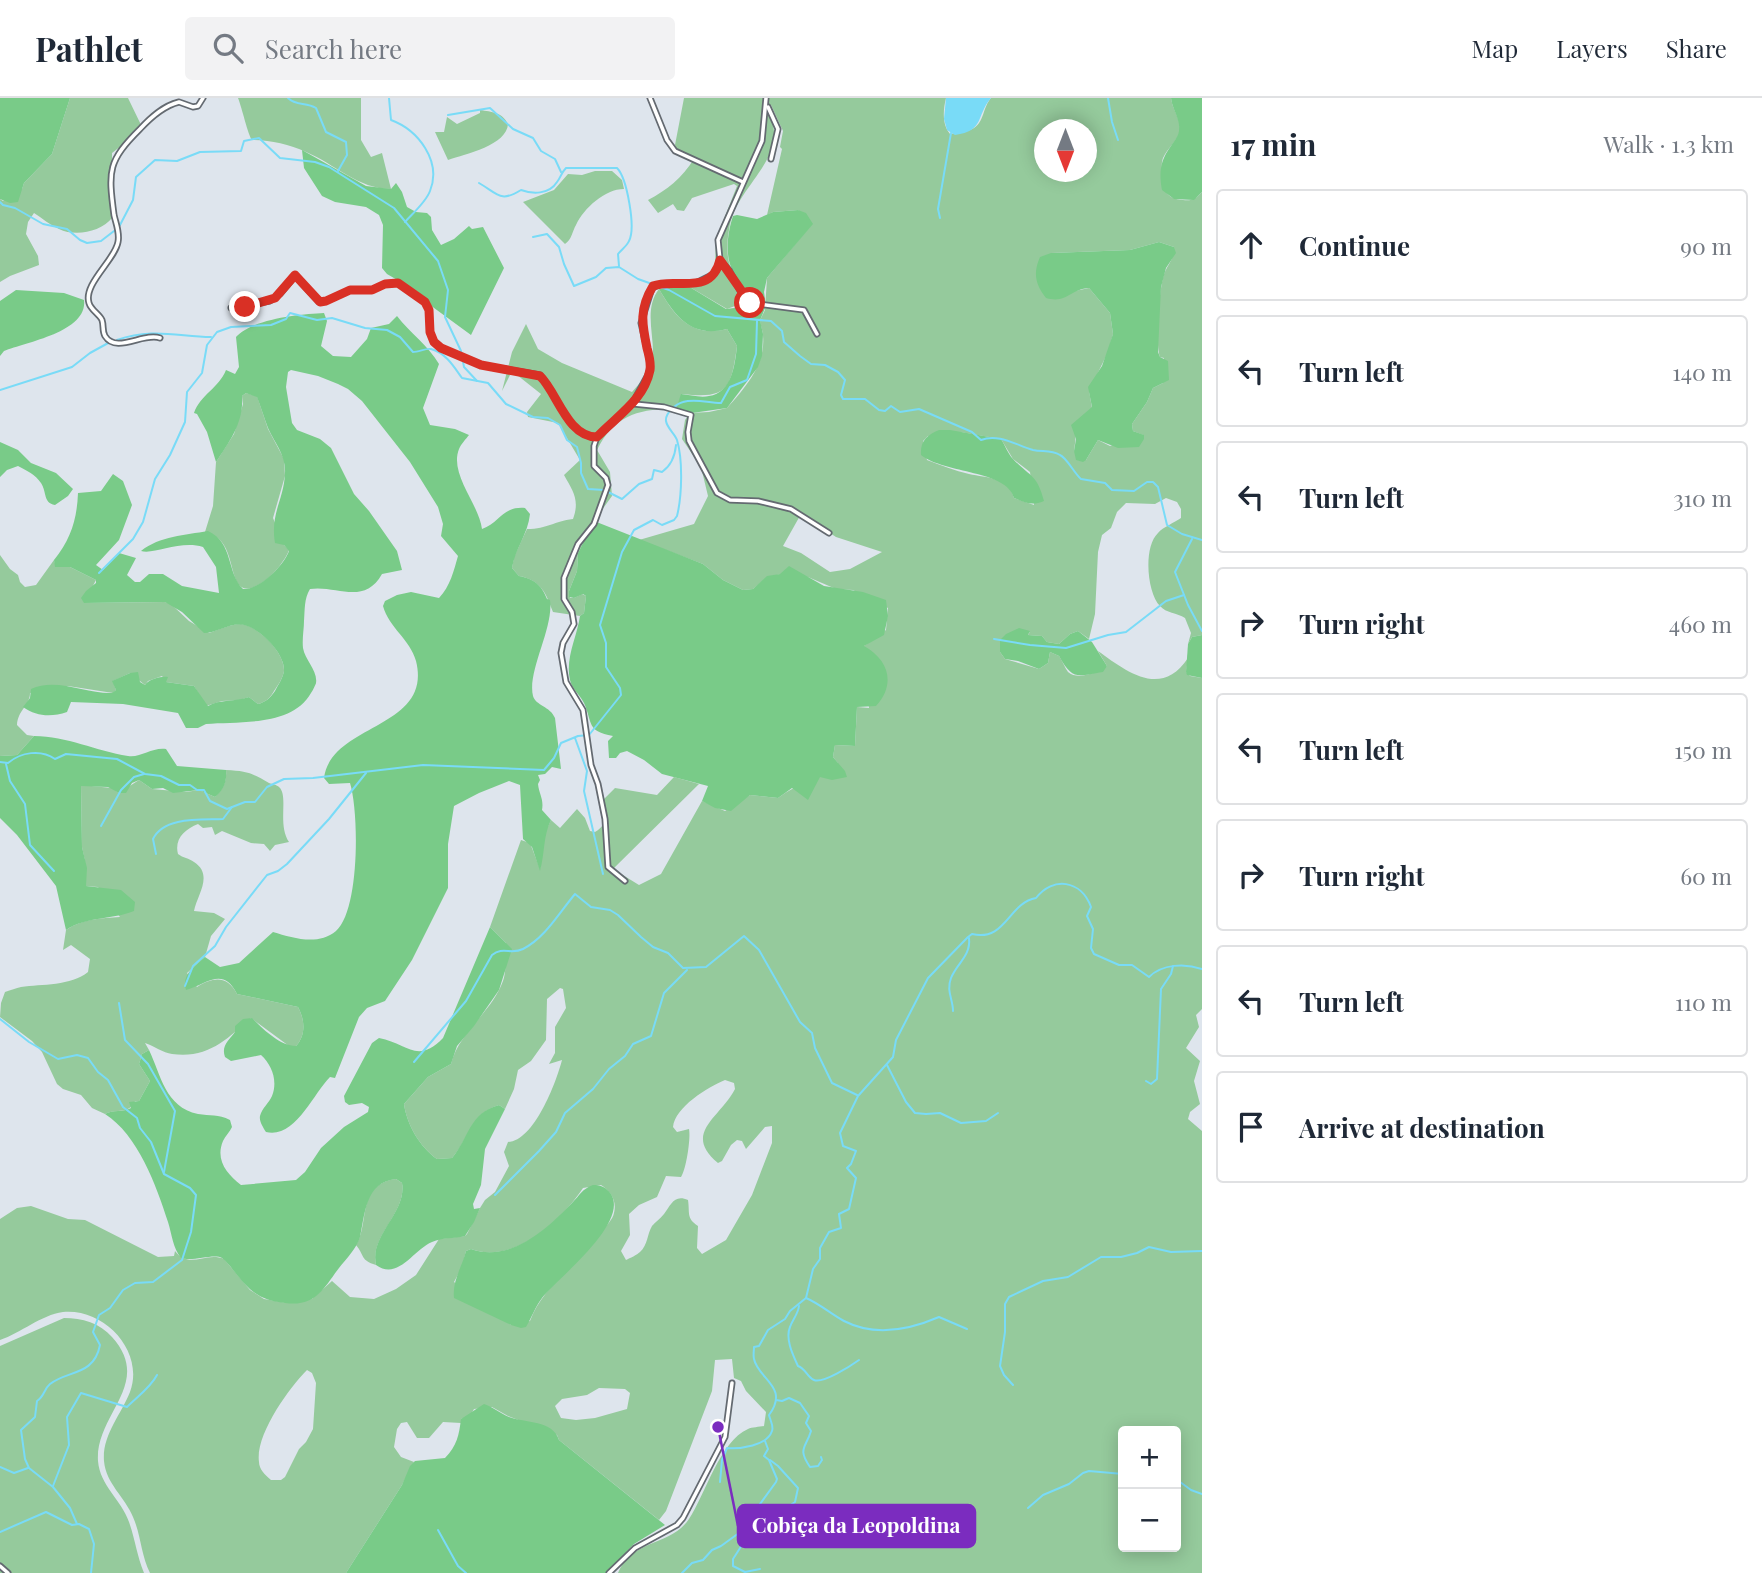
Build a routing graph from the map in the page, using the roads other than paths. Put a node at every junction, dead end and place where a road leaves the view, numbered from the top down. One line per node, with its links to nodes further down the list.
1 (204, 98): 10 (street)
2 (650, 98): 6 (street)
3 (766, 98): 4 (street)
4 (766, 105): 5 (street); 6 (street)
5 (771, 159)
6 (743, 182): 7 (street)
7 (720, 260): 9 (street); 11 (street)
8 (230, 308): 12 (street)
9 (817, 334)
10 (160, 338)
11 (632, 404): 12 (street); 13 (street)
12 (597, 437): 14 (street)
13 (829, 533)
14 (625, 881)
15 (732, 1383): 18 (street)
16 (0, 1566): 17 (street)
17 (8, 1573)
18 (609, 1573)

